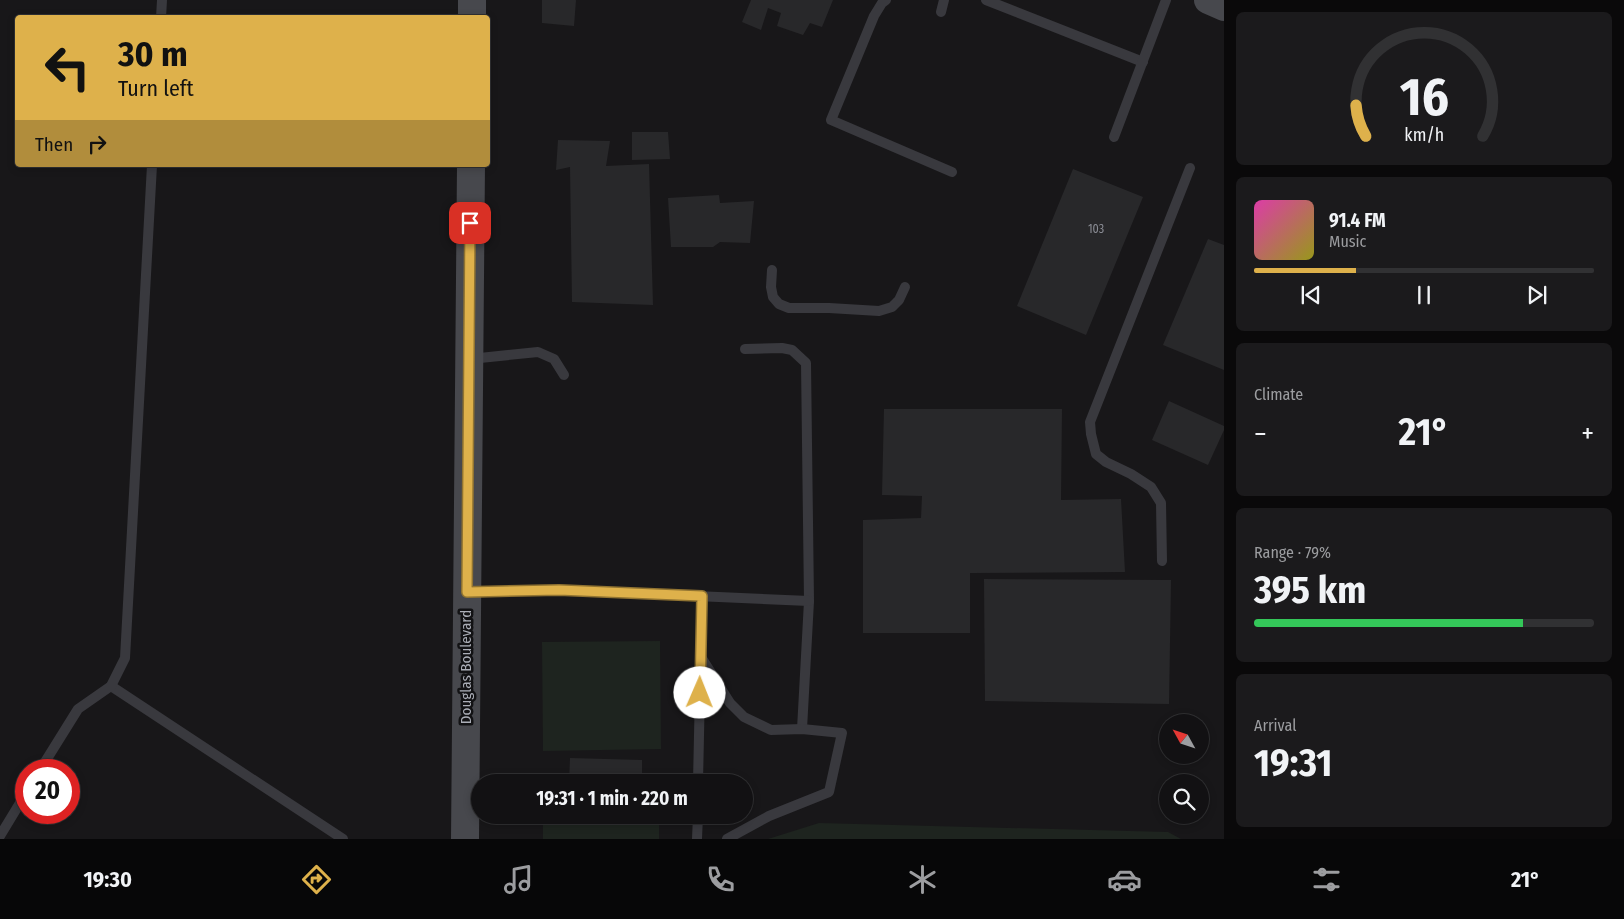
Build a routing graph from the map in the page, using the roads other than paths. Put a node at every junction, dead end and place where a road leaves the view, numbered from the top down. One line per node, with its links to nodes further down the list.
1 (162, 0): 10 (lane)
2 (472, 0): 11 (street)
3 (886, 0): 17 (lane)
4 (944, 0): 9 (lane)
5 (986, 0): 12 (lane)
6 (1166, 0): 12 (lane)
7 (1208, 0): 8 (street)
8 (1224, 7)
9 (941, 12)
10 (161, 15)
11 (472, 15)
12 (1143, 62): 13 (lane)
13 (1114, 137)
14 (152, 167): 28 (lane)
15 (471, 167): 21 (street, Douglas Boulevard)
16 (1190, 168): 23 (lane)
17 (952, 172)
18 (772, 270): 19 (lane)
19 (905, 287)
20 (745, 350): 26 (lane)
21 (469, 360): 22 (lane); 24 (street, Douglas Boulevard)
22 (564, 375)
23 (1162, 561)
24 (467, 592): 25 (lane); 36 (street, Douglas Boulevard)
25 (702, 596): 26 (lane); 27 (lane)
26 (809, 601): 29 (lane)
27 (701, 657): 29 (lane); 31 (lane)
28 (111, 686): 30 (lane); 35 (lane)
29 (802, 729): 38 (lane)
30 (47, 759)
31 (698, 774)
32 (15, 811): 34 (lane)
33 (698, 824): 37 (lane)
34 (0, 836)
35 (343, 839)
36 (465, 839)
37 (697, 839)
38 (727, 839)

